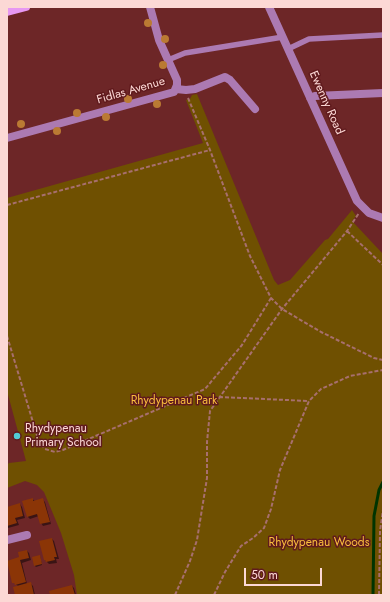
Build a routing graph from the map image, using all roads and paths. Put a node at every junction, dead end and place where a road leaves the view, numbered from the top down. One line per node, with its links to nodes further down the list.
1 (26, 7): 4 (street)
2 (150, 7): 8 (street, Fidlas Avenue)
3 (269, 7): 6 (street, Ewenny Road)
4 (7, 12)
5 (383, 35): 7 (lane)
6 (283, 37): 7 (street, Ewenny Road); 8 (lane)
7 (288, 49): 12 (street, Ewenny Road)
8 (168, 60): 9 (street, Fidlas Avenue)
9 (176, 89): 13 (street); 14 (street, Fidlas Avenue)
10 (383, 93): 12 (street)
11 (187, 95): 15 (path)
12 (310, 98): 17 (street, Ewenny Road)
13 (255, 109)
14 (7, 138)
15 (210, 150): 16 (path); 21 (path)
16 (7, 205)
17 (363, 208): 18 (street); 19 (path)
18 (383, 218)
19 (347, 231): 20 (path); 22 (path)
20 (383, 265)
21 (271, 298): 22 (path); 23 (path)
22 (282, 309): 24 (path); 26 (path)
23 (7, 336)
24 (383, 360)
25 (383, 370): 27 (path)
26 (219, 397): 27 (path); 31 (path)
27 (310, 401): 32 (path)
28 (383, 510): 33 (path)
29 (27, 535): 30 (street)
30 (7, 540)
31 (175, 595)
32 (214, 595)
33 (379, 595)

